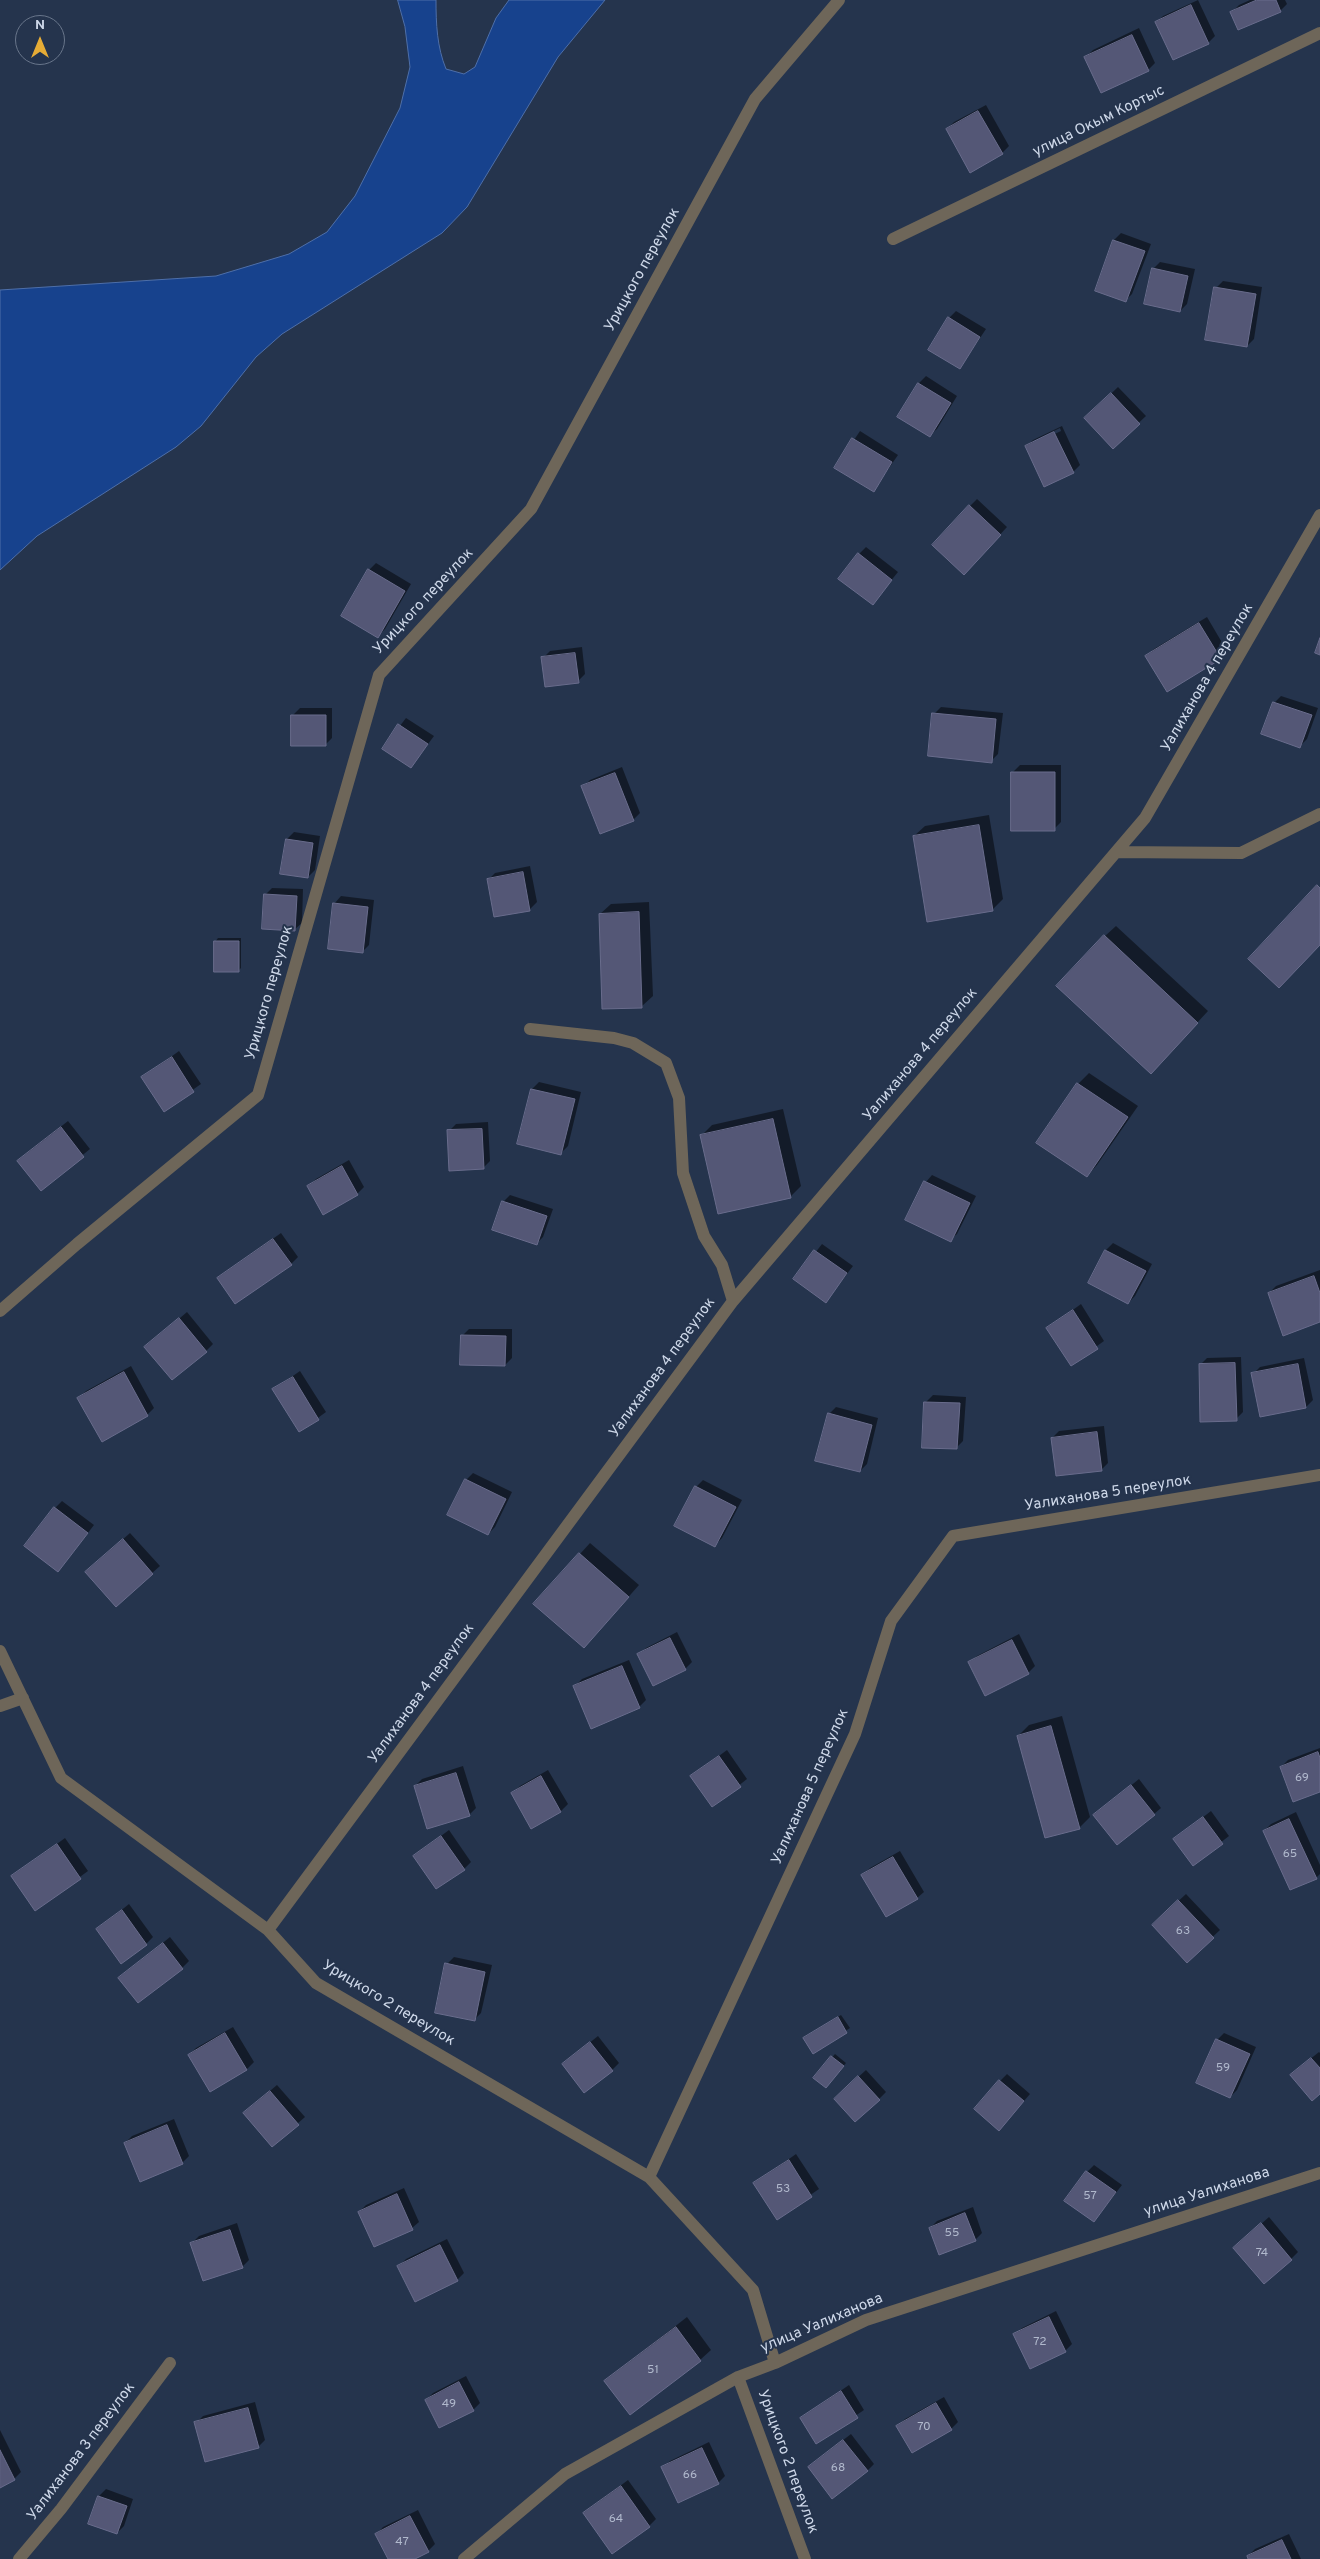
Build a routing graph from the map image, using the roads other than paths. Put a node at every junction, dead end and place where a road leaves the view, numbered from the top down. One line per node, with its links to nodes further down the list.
1 (839, 0): 9 (street, Урицкого переулок)
2 (1320, 34): 3 (street, улица Окым Кортыс)
3 (893, 239)
4 (1320, 515): 6 (street, Уалиханова 4 переулок)
5 (1320, 814): 6 (street)
6 (1117, 852): 8 (street, Уалиханова 4 переулок)
7 (530, 1029): 8 (street)
8 (733, 1301): 14 (street, Уалиханова 4 переулок)
9 (0, 1311)
10 (1320, 1475): 16 (street, Уалиханова 5 переулок)
11 (0, 1651): 12 (street, Урицкого 2 переулок)
12 (22, 1698): 13 (street); 14 (street, Урицкого 2 переулок)
13 (0, 1706)
14 (268, 1930): 16 (street, Урицкого 2 переулок)
15 (1320, 2173): 18 (street, улица Уалиханова)
16 (649, 2177): 18 (street, Урицкого 2 переулок)
17 (170, 2363): 20 (street, Уалиханова 3 переулок)
18 (775, 2363): 19 (street, улица Уалиханова)
19 (738, 2377): 21 (street, улица Уалиханова); 22 (street, Урицкого 2 переулок)
20 (19, 2559)
21 (464, 2559)
22 (805, 2559)

